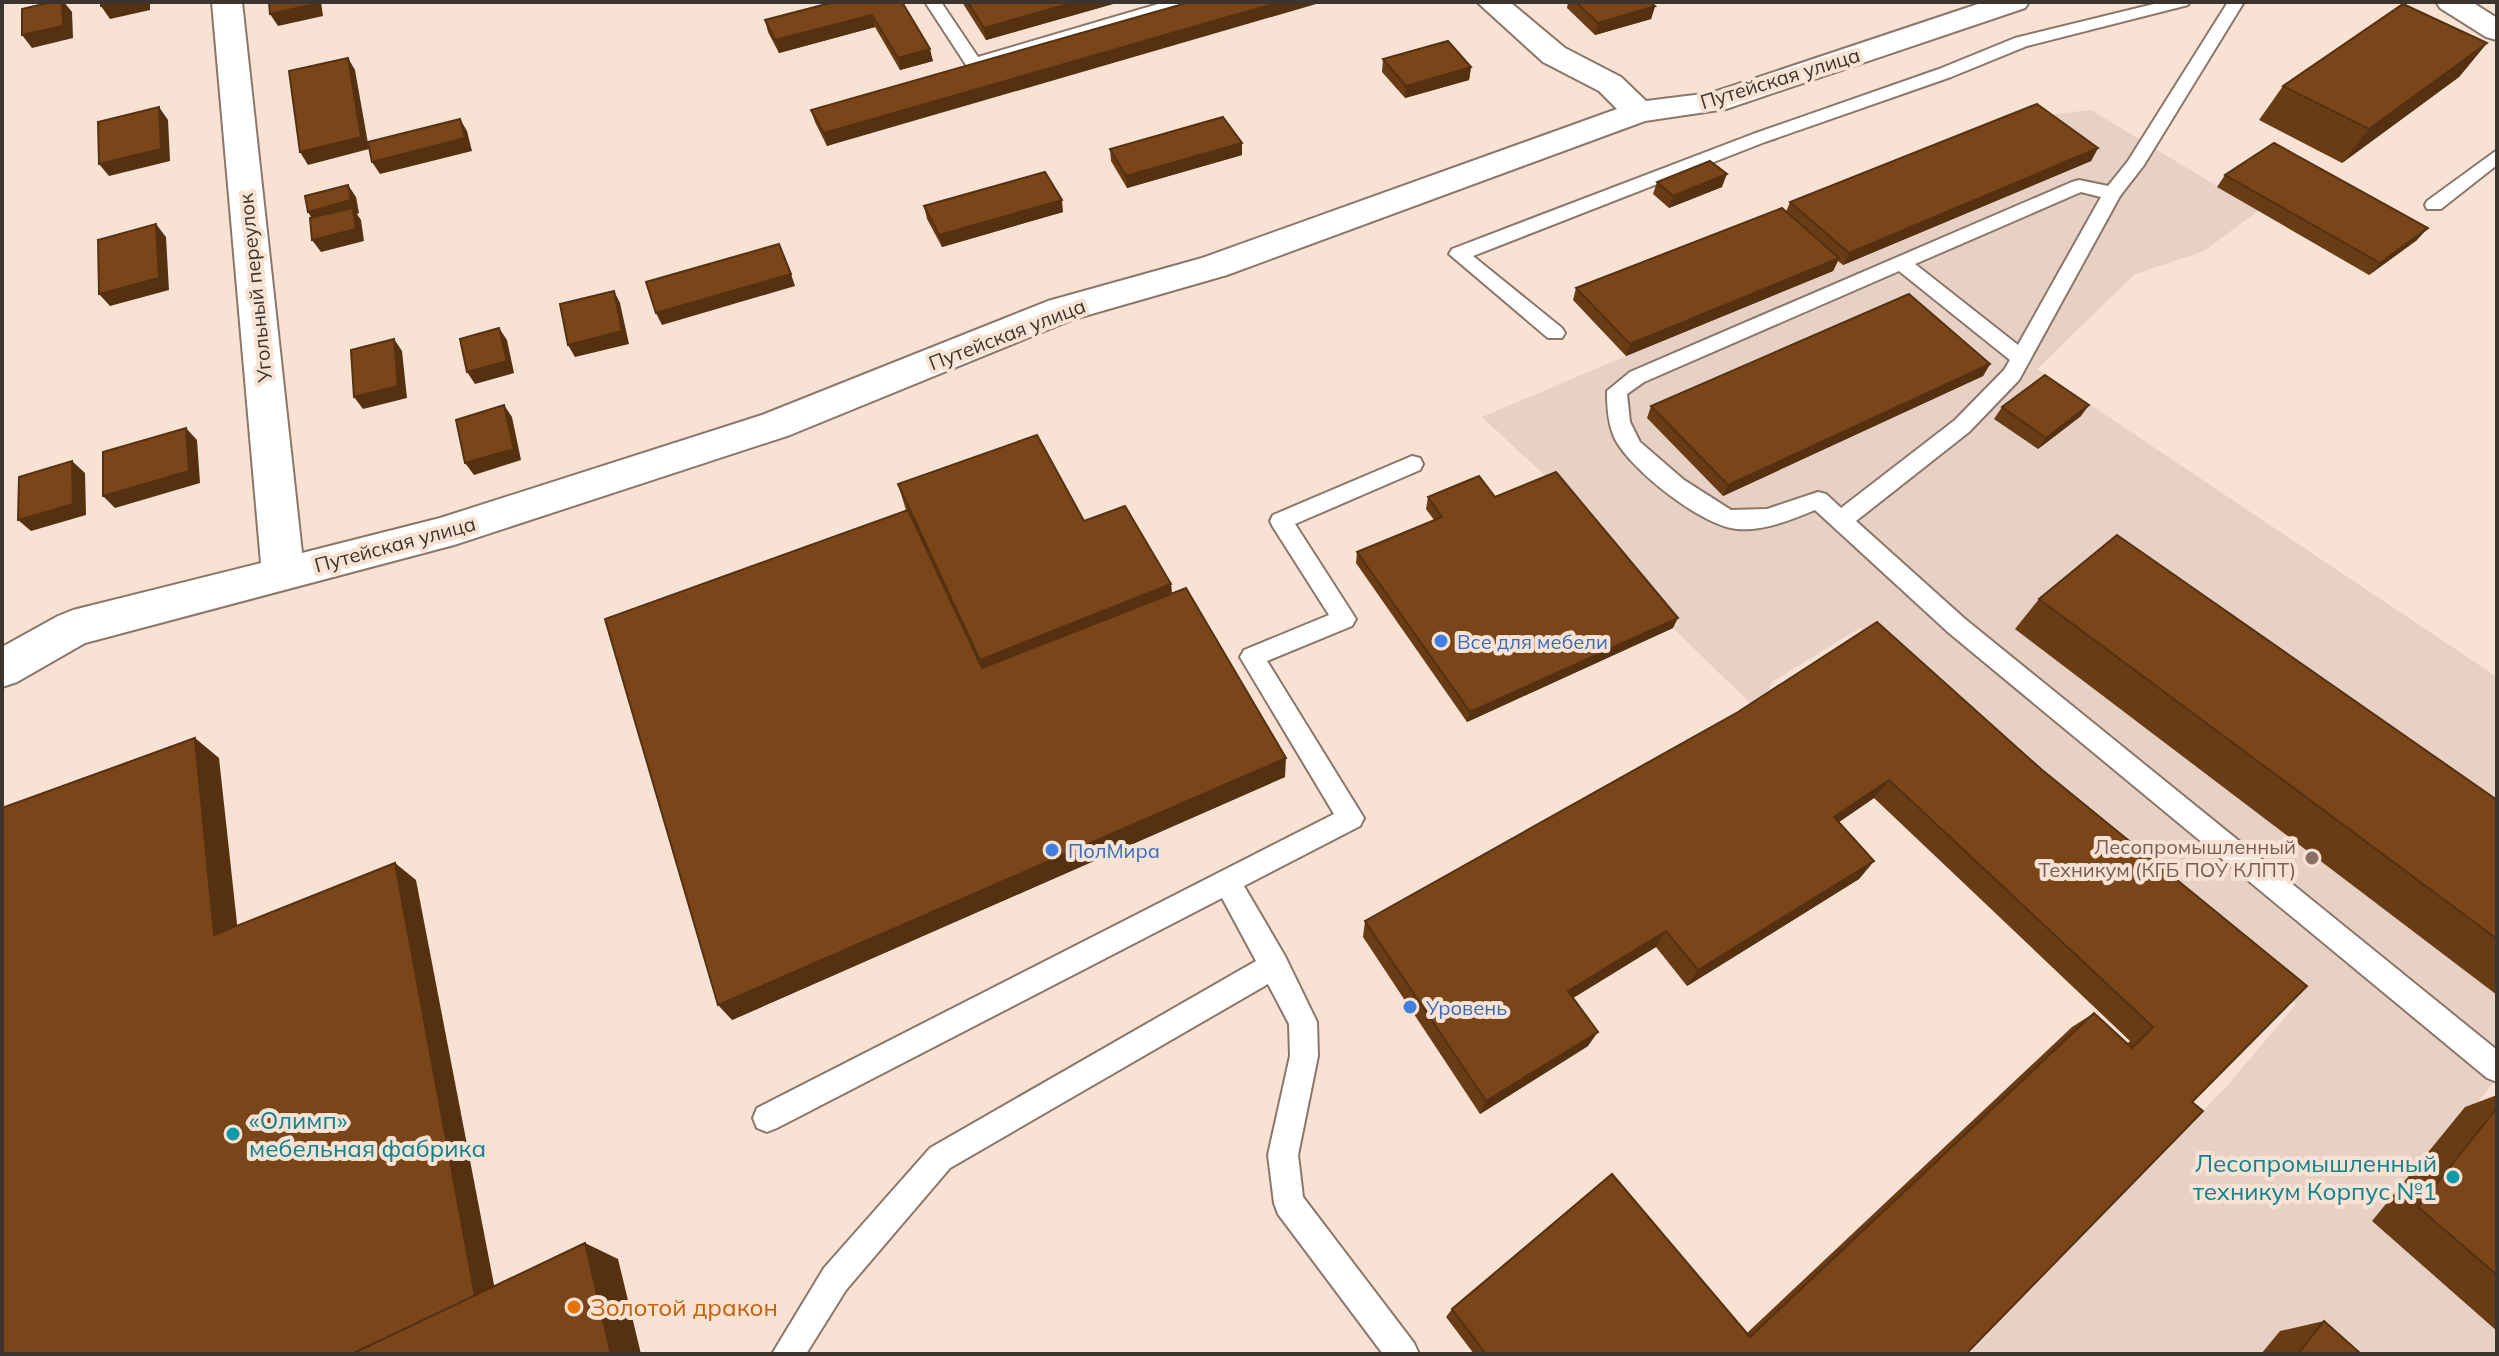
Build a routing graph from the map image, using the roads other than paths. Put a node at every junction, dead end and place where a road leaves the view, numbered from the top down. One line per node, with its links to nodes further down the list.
1 (227, 2): 20 (street, Угольный переулок)
2 (933, 2): 3 (lane)
3 (1182, 2)
4 (1492, 2): 10 (street)
5 (2014, 2): 10 (street, Путейская улица)
6 (2182, 2): 16 (lane)
7 (2236, 2): 13 (lane)
8 (2451, 2): 9 (street)
9 (2497, 31)
10 (1639, 112): 20 (street, Путейская улица)
11 (2497, 156): 12 (lane)
12 (2488, 174): 14 (lane)
13 (2112, 193): 15 (lane); 17 (lane)
14 (2434, 205)
15 (1902, 264): 17 (lane); 19 (lane)
16 (1555, 333)
17 (2021, 358): 19 (lane)
18 (1412, 464): 22 (lane)
19 (1841, 520): 24 (lane)
20 (283, 574): 21 (street, Путейская улица)
21 (2, 669)
22 (1228, 883): 23 (lane); 25 (lane)
23 (1275, 965): 26 (lane); 27 (lane)
24 (2497, 1068)
25 (767, 1118)
26 (788, 1354)
27 (1403, 1354)

